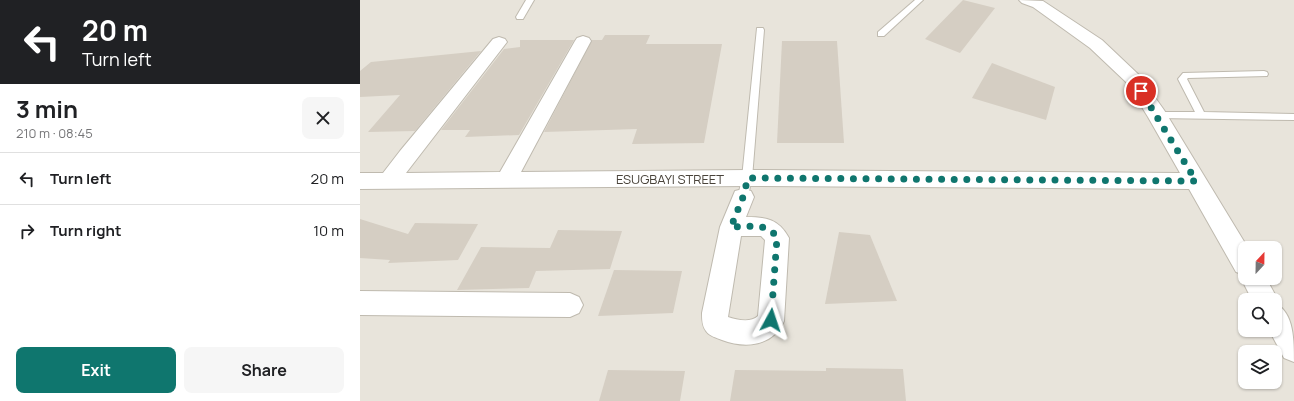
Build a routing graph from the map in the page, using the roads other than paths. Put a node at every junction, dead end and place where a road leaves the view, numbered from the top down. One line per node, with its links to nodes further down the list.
1 (530, 0): 4 (lane)
2 (920, 0): 6 (lane)
3 (1036, 2): 10 (street)
4 (520, 17)
5 (760, 30): 17 (lane)
6 (881, 34)
7 (499, 42): 15 (street)
8 (583, 42): 13 (street)
9 (1264, 74): 11 (lane)
10 (1157, 115): 11 (lane); 16 (street)
11 (1201, 115): 12 (lane)
12 (1294, 117)
13 (506, 180): 15 (street, ESUGBAYI STREET); 17 (street, ESUGBAYI STREET)
14 (360, 181): 15 (street, ESUGBAYI STREET)
15 (389, 181)
16 (1196, 181): 17 (street, ESUGBAYI STREET); 19 (street)
17 (745, 187): 18 (street)
18 (731, 227)
19 (1238, 253)
20 (360, 303): 21 (street)
21 (570, 304)
22 (1282, 328): 23 (street)
23 (1294, 349)

